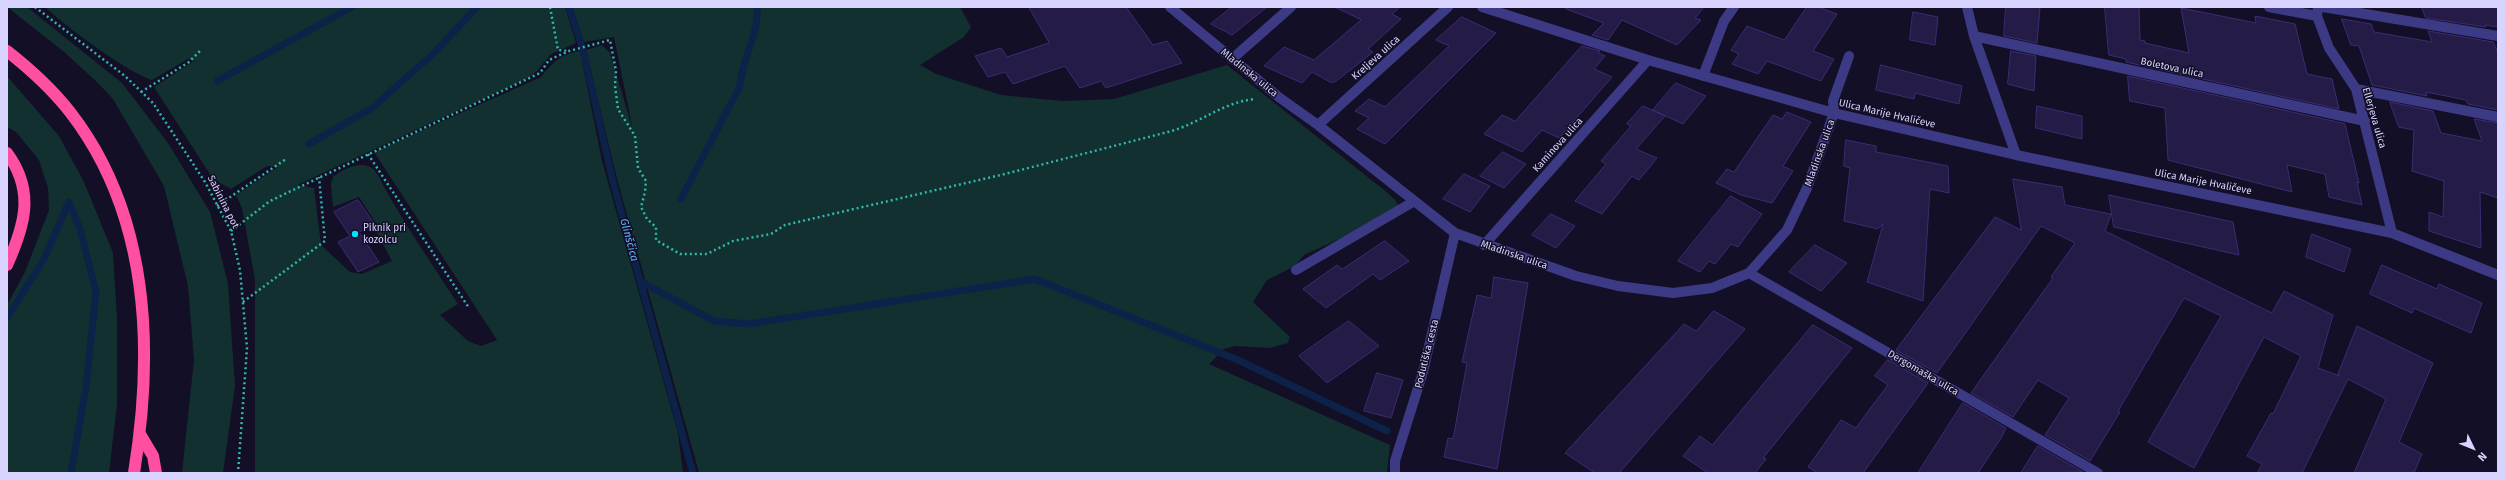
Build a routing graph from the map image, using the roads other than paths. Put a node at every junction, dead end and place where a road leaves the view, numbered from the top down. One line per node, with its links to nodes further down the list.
1 (1170, 7): 14 (street, Mladinska ulica)
2 (1291, 7): 14 (street)
3 (1448, 7): 21 (street, Kreljeva ulica)
4 (1482, 7): 15 (street, Ulica Marije Hvaličeve)
5 (1734, 7): 16 (street)
6 (1967, 7): 10 (street)
7 (2269, 7): 9 (street, Ellerjeva ulica)
8 (2323, 7): 11 (street)
9 (2317, 12): 17 (street, Ellerjeva ulica)
10 (1974, 36): 20 (street, Boletova ulica); 23 (street)
11 (2498, 36)
12 (7, 51): 32 (highway)
13 (1849, 56): 18 (street, Mladinska ulica)
14 (1232, 59): 21 (street, Mladinska ulica)
15 (1648, 60): 16 (street, Ulica Marije Hvaličeve); 27 (street, Kaminova ulica)
16 (1703, 76): 18 (street, Ulica Marije Hvaličeve)
17 (2356, 89): 19 (street); 20 (street, Ellerjeva ulica)
18 (1834, 113): 23 (street, Ulica Marije Hvaličeve); 30 (street, Mladinska ulica)
19 (2498, 117)
20 (2365, 121): 26 (street, Ellerjeva ulica)
21 (1318, 125): 24 (street, Mladinska ulica)
22 (7, 153): 28 (highway)
23 (2016, 155): 26 (street, Ulica Marije Hvaličeve)
24 (1413, 202): 25 (street, Mladinska ulica); 29 (street)
25 (1455, 233): 27 (street, Mladinska ulica); 35 (street, Podutiška cesta)
26 (2392, 233): 31 (street, Ulica Marije Hvaličeve)
27 (1484, 245): 30 (street, Mladinska ulica)
28 (7, 265)
29 (1296, 270)
30 (1749, 273): 36 (street, Dergomaška ulica)
31 (2498, 275)
32 (140, 434): 33 (highway); 34 (highway)
33 (134, 473)
34 (156, 473)
35 (1395, 473)
36 (2098, 473)

